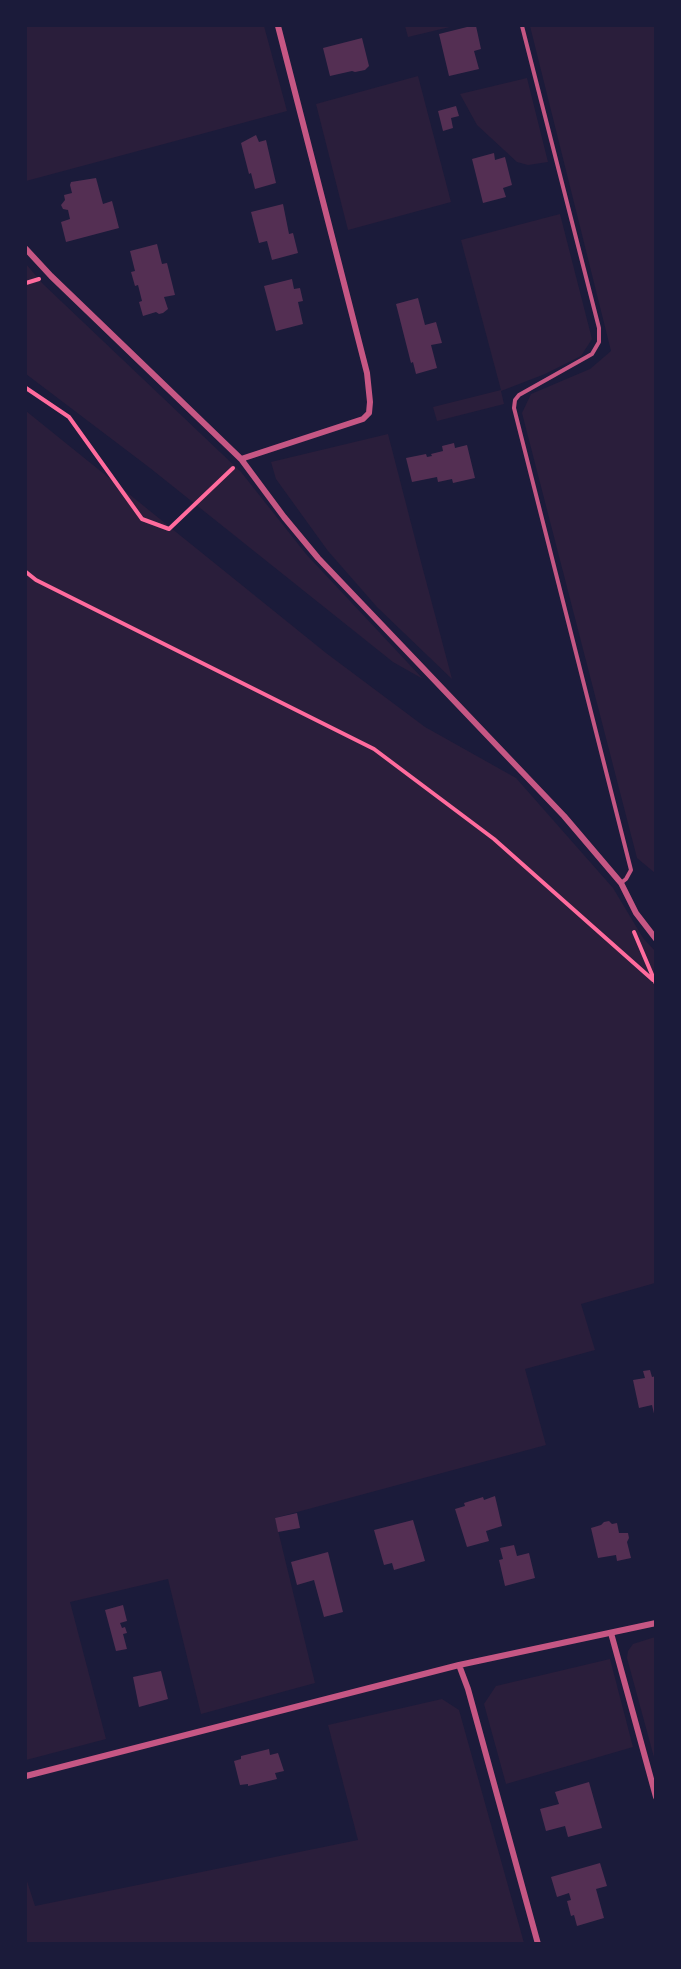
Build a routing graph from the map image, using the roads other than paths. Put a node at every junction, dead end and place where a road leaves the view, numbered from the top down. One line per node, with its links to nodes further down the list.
1 (278, 26): 4 (street)
2 (522, 26): 5 (lane)
3 (26, 249): 4 (street)
4 (242, 459): 5 (street)
5 (621, 883): 6 (street)
6 (656, 939)
7 (656, 1623): 8 (street)
8 (611, 1633): 9 (street); 11 (street)
9 (459, 1665): 10 (street); 12 (street)
10 (26, 1776)
11 (656, 1797)
12 (538, 1944)

